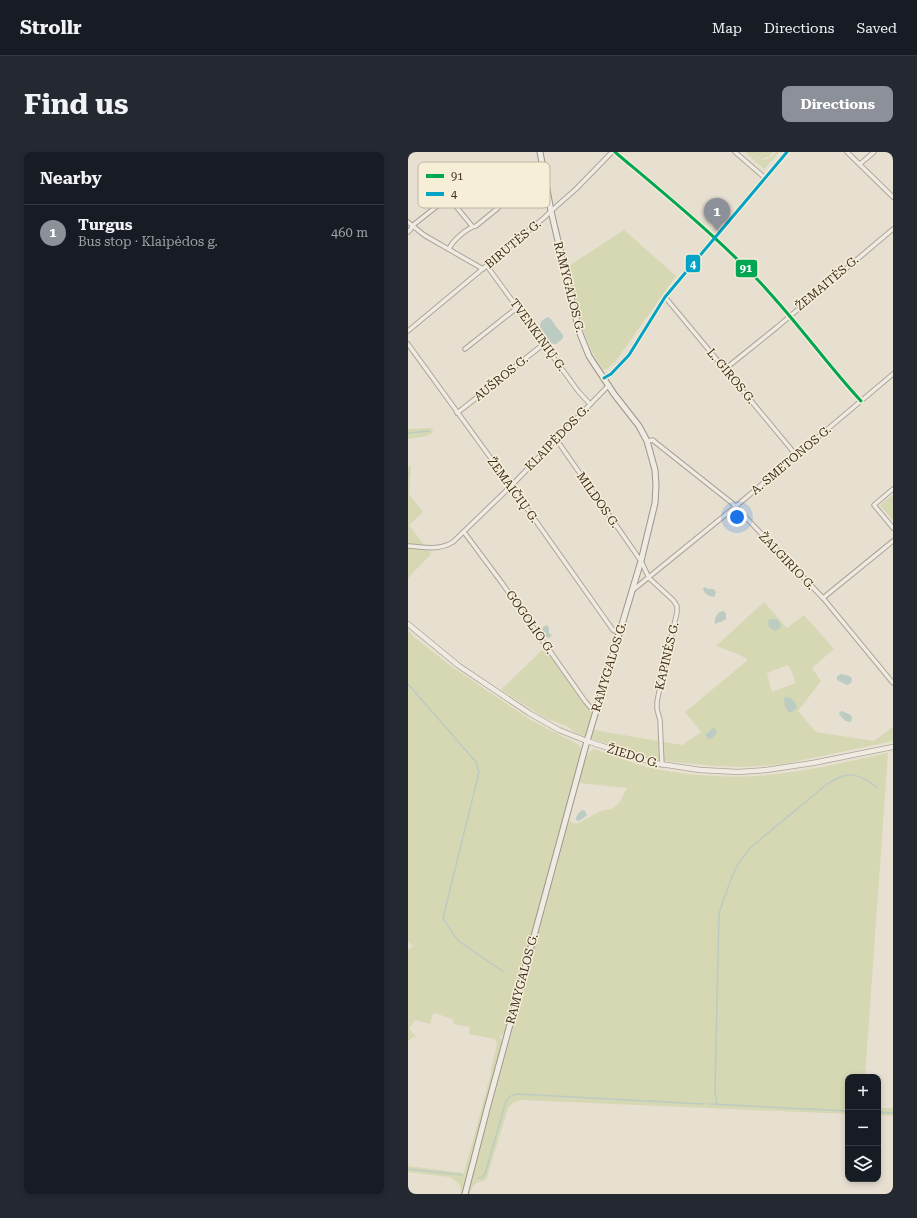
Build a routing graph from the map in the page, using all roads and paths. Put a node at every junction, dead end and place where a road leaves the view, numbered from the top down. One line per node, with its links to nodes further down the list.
1 (540, 152): 8 (main road, RAMYGALOS G.)
2 (612, 152): 16 (street, BIRUTĖS G.)
3 (615, 152): 22 (street)
4 (735, 152): 10 (street)
5 (787, 152): 10 (street)
6 (847, 152): 9 (street)
7 (874, 152): 9 (street)
8 (542, 162)
9 (860, 164): 11 (street)
10 (765, 178): 22 (street)
11 (893, 197)
12 (550, 205): 16 (main road, RAMYGALOS G.)
13 (435, 208): 18 (street)
14 (457, 208): 19 (street)
15 (498, 208): 19 (street)
16 (551, 210): 24 (street, BIRUTĖS G.); 35 (main road, RAMYGALOS G.)
17 (408, 222): 18 (street)
18 (412, 226): 21 (street); 23 (street)
19 (472, 226): 23 (street)
20 (893, 229): 28 (street, ŽEMAITĖS G.)
21 (408, 232)
22 (714, 239): 26 (street); 28 (street)
23 (449, 249): 25 (street)
24 (487, 266): 25 (street, BIRUTĖS G.); 27 (street, TVENKINIŲ G.)
25 (483, 269): 29 (street, BIRUTĖS G.)
26 (665, 297): 33 (street, L. GIROS G.); 35 (street)
27 (518, 307): 31 (street, TVENKINIŲ G.); 32 (street)
28 (789, 316): 33 (street, ŽEMAITĖS G.); 37 (street)
29 (408, 331)
30 (408, 344): 39 (street, ŽEMAIČIŲ G.)
31 (544, 344): 38 (street, TVENKINIŲ G.); 39 (street, AUŠROS G.)
32 (466, 349)
33 (725, 369): 42 (street, L. GIROS G.)
34 (893, 374): 37 (street, A. SMETONOS G.)
35 (604, 378): 36 (main road, RAMYGALOS G.)
36 (609, 385): 38 (street, KLAIPĖDOS G.); 41 (main road, RAMYGALOS G.)
37 (861, 401): 42 (street, A. SMETONOS G.)
38 (590, 404): 40 (street, KLAIPĖDOS G.)
39 (457, 413): 43 (street, ŽEMAIČIŲ G.)
40 (556, 439): 43 (street, KLAIPĖDOS G.); 50 (street, MILDOS G.)
41 (648, 441): 45 (street, ŽALGIRIO G.); 50 (main road, RAMYGALOS G.)
42 (796, 455): 45 (street, A. SMETONOS G.)
43 (511, 486): 47 (street, KLAIPĖDOS G.); 55 (street, ŽEMAIČIŲ G.)
44 (893, 489): 46 (street)
45 (735, 507): 51 (street, A. SMETONOS G.); 53 (street, ŽALGIRIO G.)
46 (893, 528)
47 (464, 532): 49 (street, KLAIPĖDOS G.); 57 (street, GOGOLIO G.)
48 (893, 541): 53 (street)
49 (408, 546)
50 (641, 561): 51 (street, KAPINĖS G.); 52 (main road, RAMYGALOS G.)
51 (649, 578): 52 (street, A. SMETONOS G.); 60 (street, KAPINĖS G.)
52 (632, 591): 55 (main road, RAMYGALOS G.)
53 (822, 598): 56 (street, ŽALGIRIO G.)
54 (408, 624): 58 (street, ŽIEDO G.)
55 (620, 634): 57 (main road, RAMYGALOS G.)
56 (893, 683)
57 (597, 710): 58 (main road, RAMYGALOS G.)
58 (587, 742): 60 (street, ŽIEDO G.); 61 (main road, RAMYGALOS G.)
59 (893, 747): 60 (street, ŽIEDO G.)
60 (662, 765)
61 (465, 1194)

